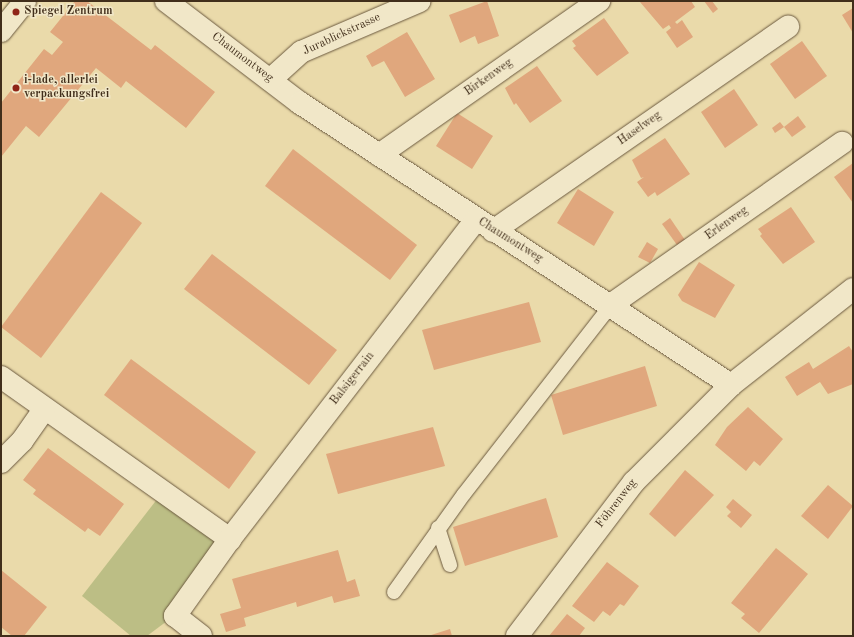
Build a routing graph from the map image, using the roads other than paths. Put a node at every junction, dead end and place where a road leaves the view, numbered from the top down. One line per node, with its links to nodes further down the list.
1 (25, 1): 6 (street)
2 (166, 1): 7 (street, Chaumontweg)
3 (420, 1): 7 (street, Jurablickstrasse)
4 (599, 1): 9 (street, Birkenweg)
5 (788, 27): 10 (street, Haselweg)
6 (1, 31)
7 (270, 80): 9 (street, Chaumontweg)
8 (842, 143): 12 (street, Erlenweg)
9 (379, 155): 10 (street, Chaumontweg)
10 (484, 225): 12 (street, Chaumontweg); 18 (street, Balsigerrain)
11 (853, 289): 14 (street)
12 (612, 304): 14 (street, Chaumontweg); 17 (lane)
13 (1, 377): 15 (street)
14 (731, 385): 22 (street, Föhrenweg)
15 (44, 410): 16 (street); 18 (street)
16 (1, 462)
17 (438, 528): 19 (lane); 20 (lane)
18 (230, 539): 21 (street, Balsigerrain)
19 (450, 565)
20 (394, 592)
21 (201, 636)
22 (517, 636)

